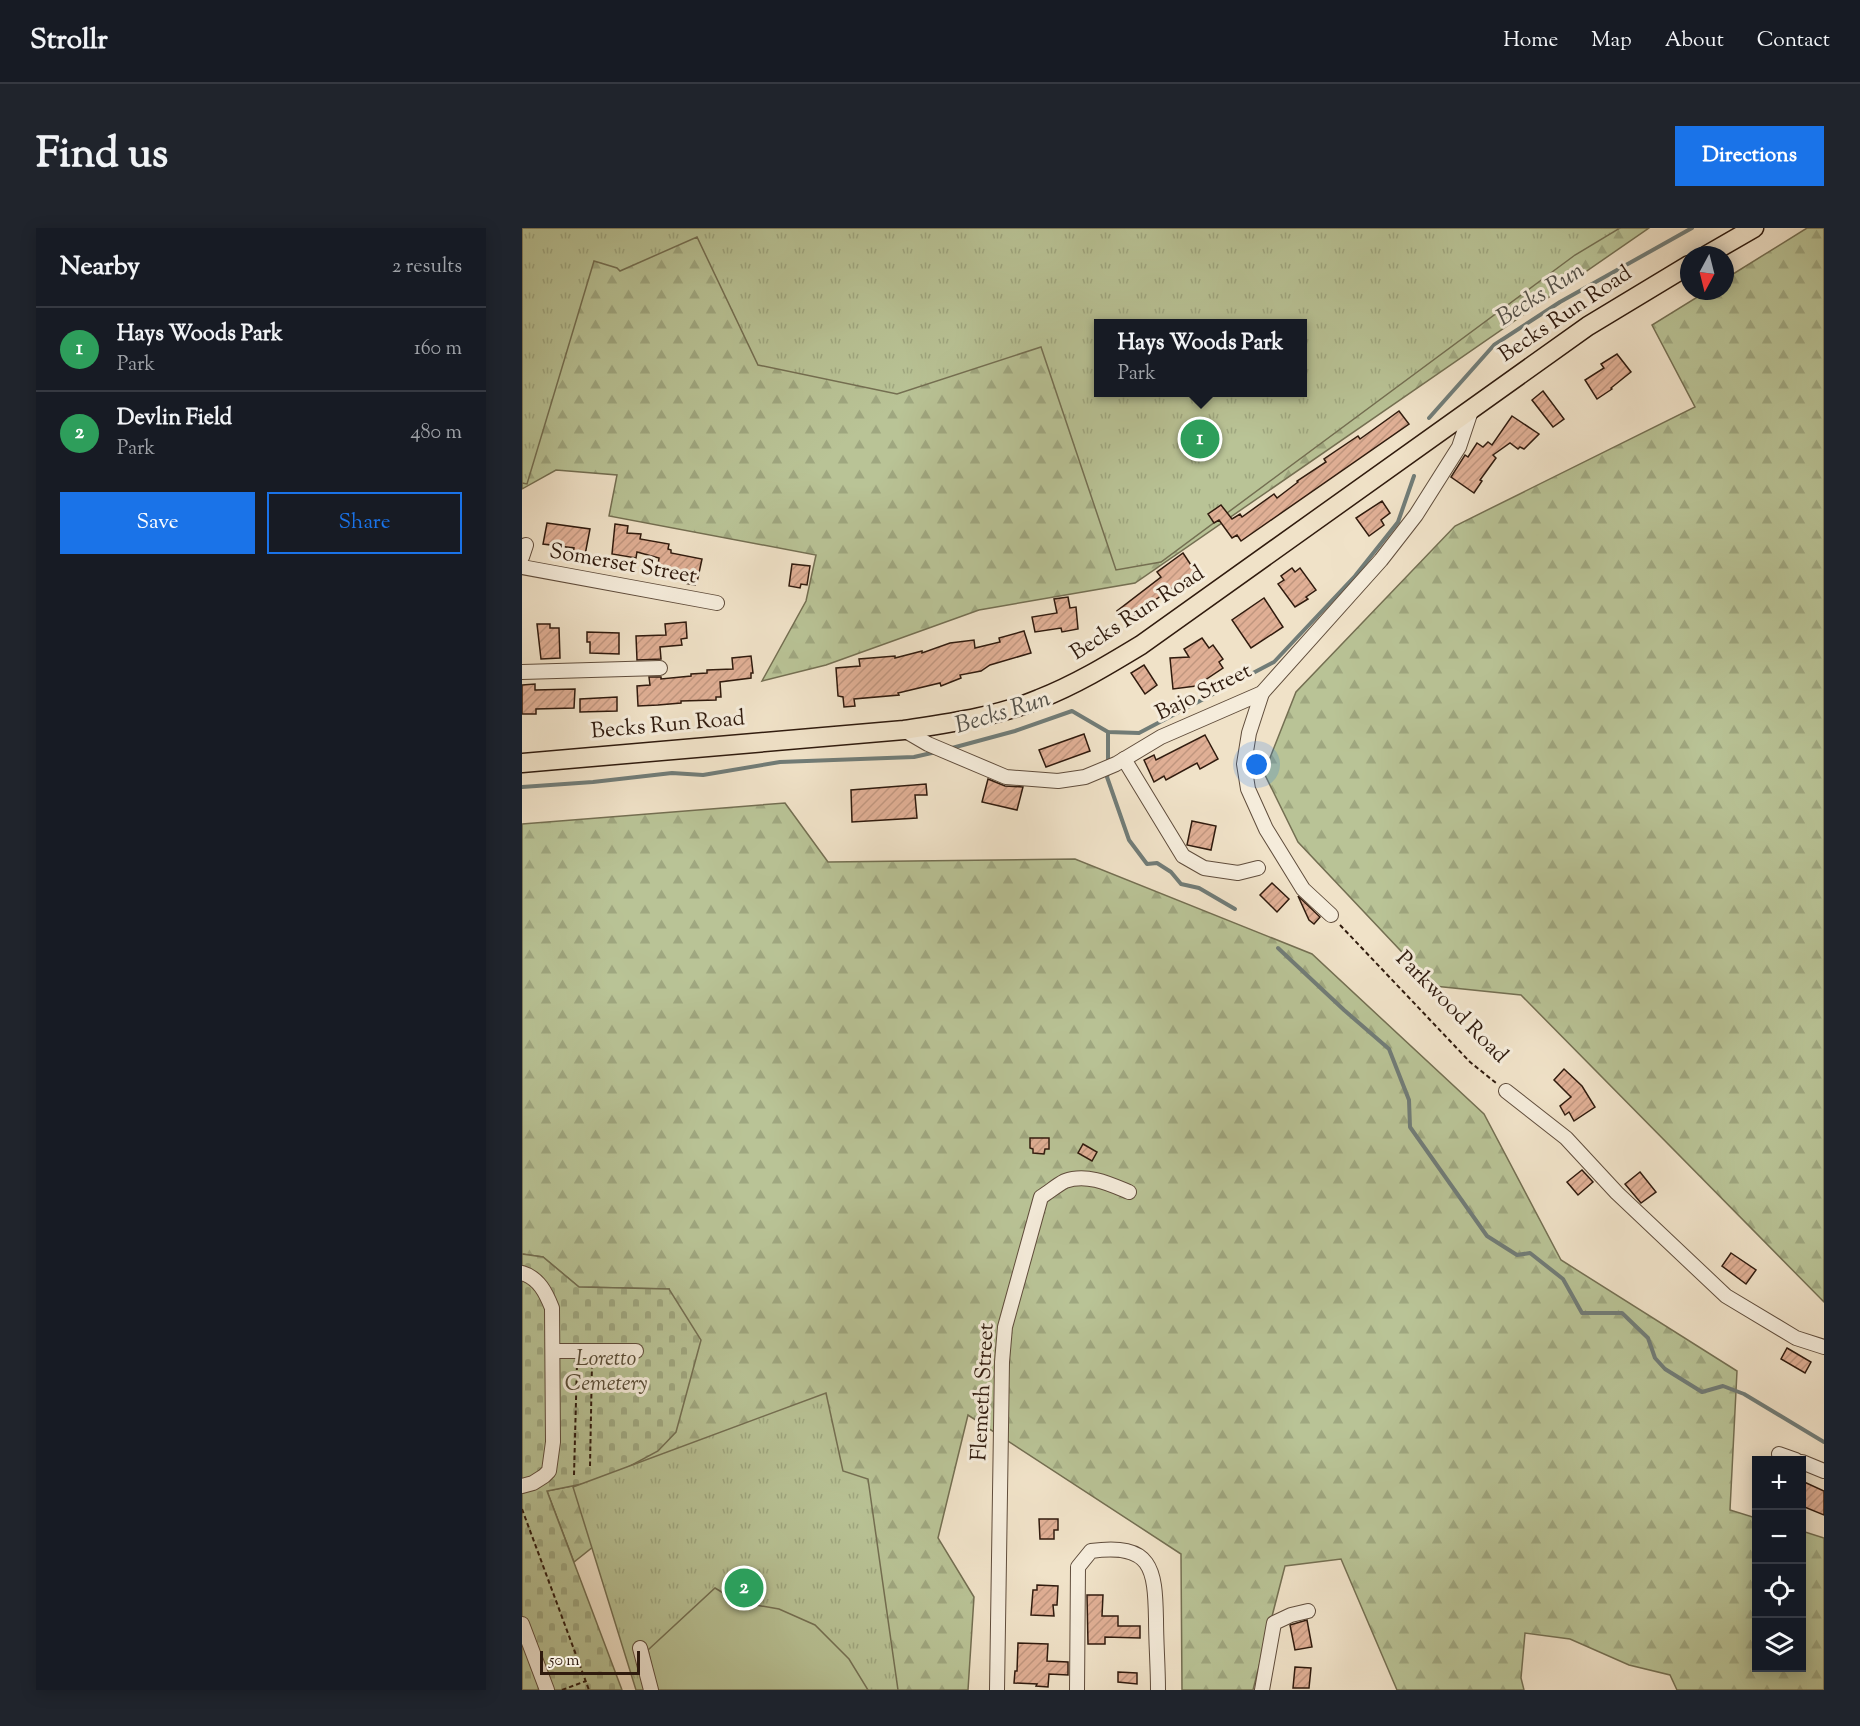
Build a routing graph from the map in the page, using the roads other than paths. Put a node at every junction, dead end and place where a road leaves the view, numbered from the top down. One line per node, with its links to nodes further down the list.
1 (1754, 228): 2 (main road)
2 (1723, 246)
3 (1680, 270): 4 (main road, Becks Run Road)
4 (1472, 408): 9 (street, Bajo Street); 10 (main road, Becks Run Road)
5 (522, 567): 6 (street, Somerset Street)
6 (717, 603)
7 (660, 668): 8 (street)
8 (522, 672)
9 (1262, 693): 11 (street, Bajo Street); 14 (street)
10 (904, 730): 11 (street, Bajo Street); 12 (main road, Becks Run Road)
11 (1120, 762): 13 (street)
12 (522, 763)
13 (1258, 868)
14 (1331, 915)
15 (1506, 1091): 18 (street, Parkwood Road)
16 (1129, 1192): 33 (street, Flemeth Street)
17 (522, 1273): 20 (street)
18 (1796, 1338): 19 (street, Parkwood Road); 22 (street)
19 (1824, 1347)
20 (553, 1351): 21 (street); 27 (street)
21 (636, 1351)
22 (1824, 1357)
23 (1779, 1454): 24 (street)
24 (1784, 1456)
25 (1806, 1464): 26 (street)
26 (1824, 1471)
27 (522, 1486)
28 (1308, 1611): 36 (street)
29 (522, 1624): 31 (street)
30 (640, 1648): 32 (street)
31 (547, 1690)
32 (651, 1690)
33 (997, 1690)
34 (1077, 1690): 35 (street)
35 (1158, 1690)
36 (1262, 1690)

